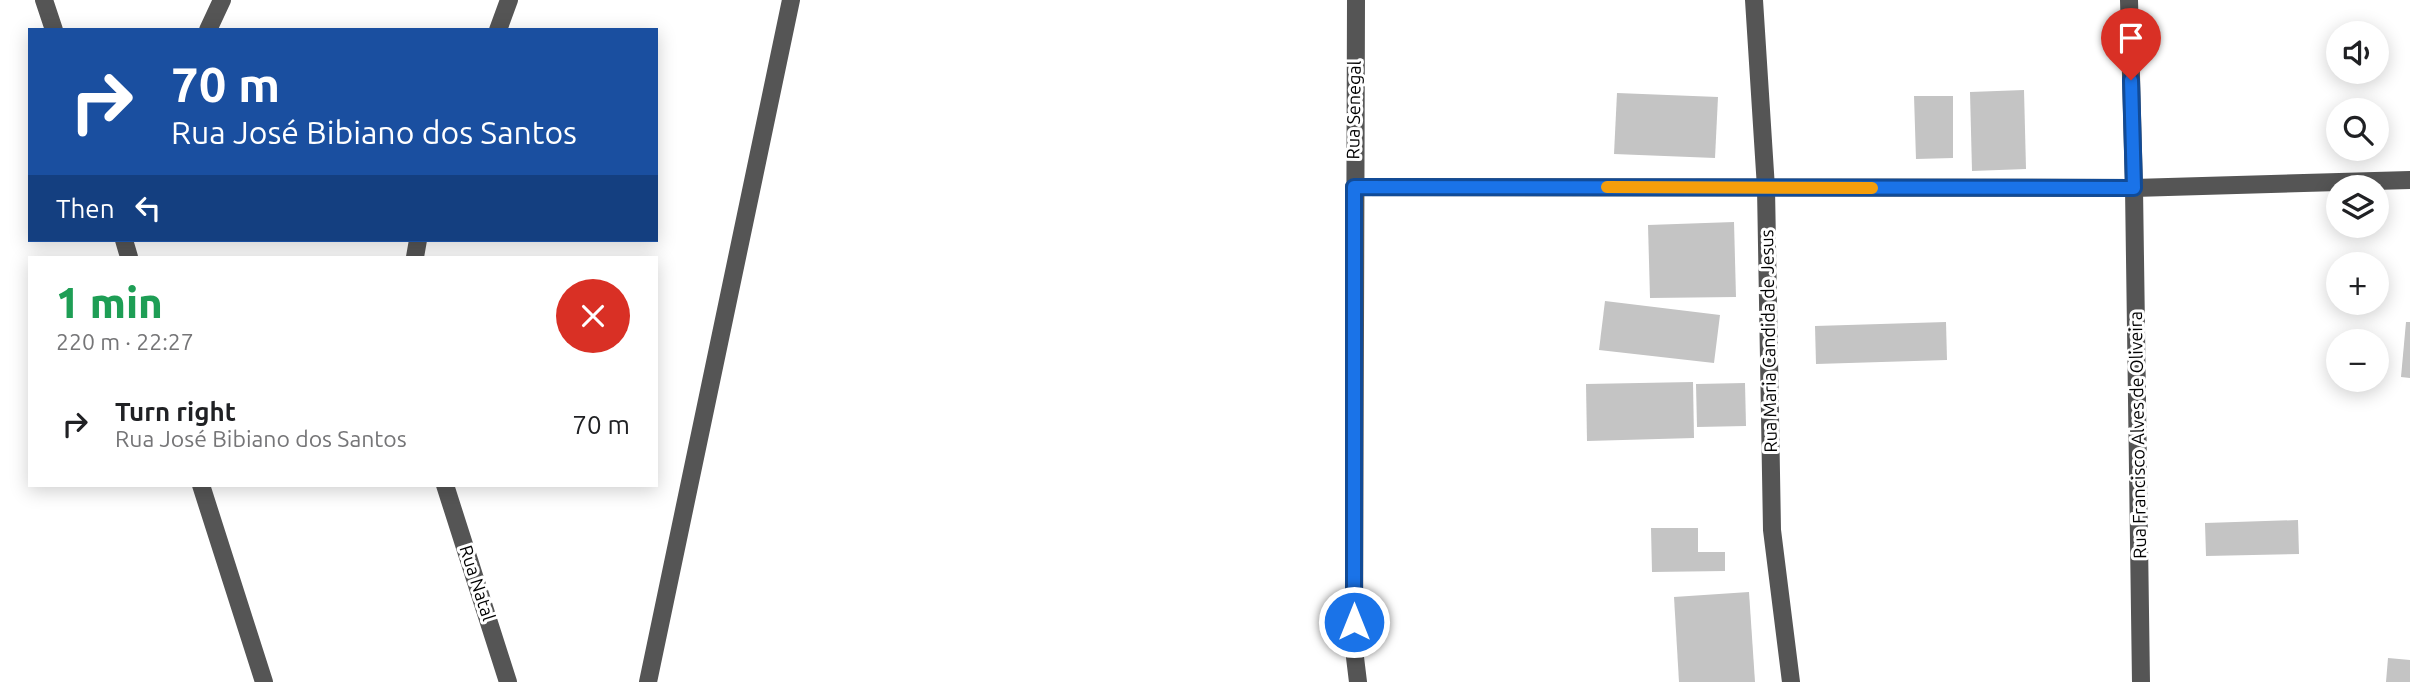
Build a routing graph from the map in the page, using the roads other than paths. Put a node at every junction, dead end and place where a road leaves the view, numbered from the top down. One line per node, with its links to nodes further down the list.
1 (44, 0): 8 (street)
2 (222, 0): 9 (street)
3 (509, 0): 10 (street)
4 (791, 0): 19 (street)
5 (1356, 0): 12 (street, Rua Senegal)
6 (1754, 0): 13 (street, Rua Maria Candida de Jesus)
7 (2129, 0): 14 (street, Rua Francisco Alves de Oliveira)
8 (53, 28)
9 (209, 28)
10 (499, 28)
11 (2410, 180): 14 (street)
12 (1354, 187): 13 (street); 20 (street, Rua Senegal)
13 (1766, 188): 14 (street); 21 (street, Rua Maria Candida de Jesus)
14 (2134, 188): 22 (street, Rua Francisco Alves de Oliveira)
15 (202, 487): 17 (street)
16 (446, 487): 18 (street, Rua Natal)
17 (264, 682)
18 (508, 682)
19 (648, 682)
20 (1358, 682)
21 (1791, 682)
22 (2141, 682)

